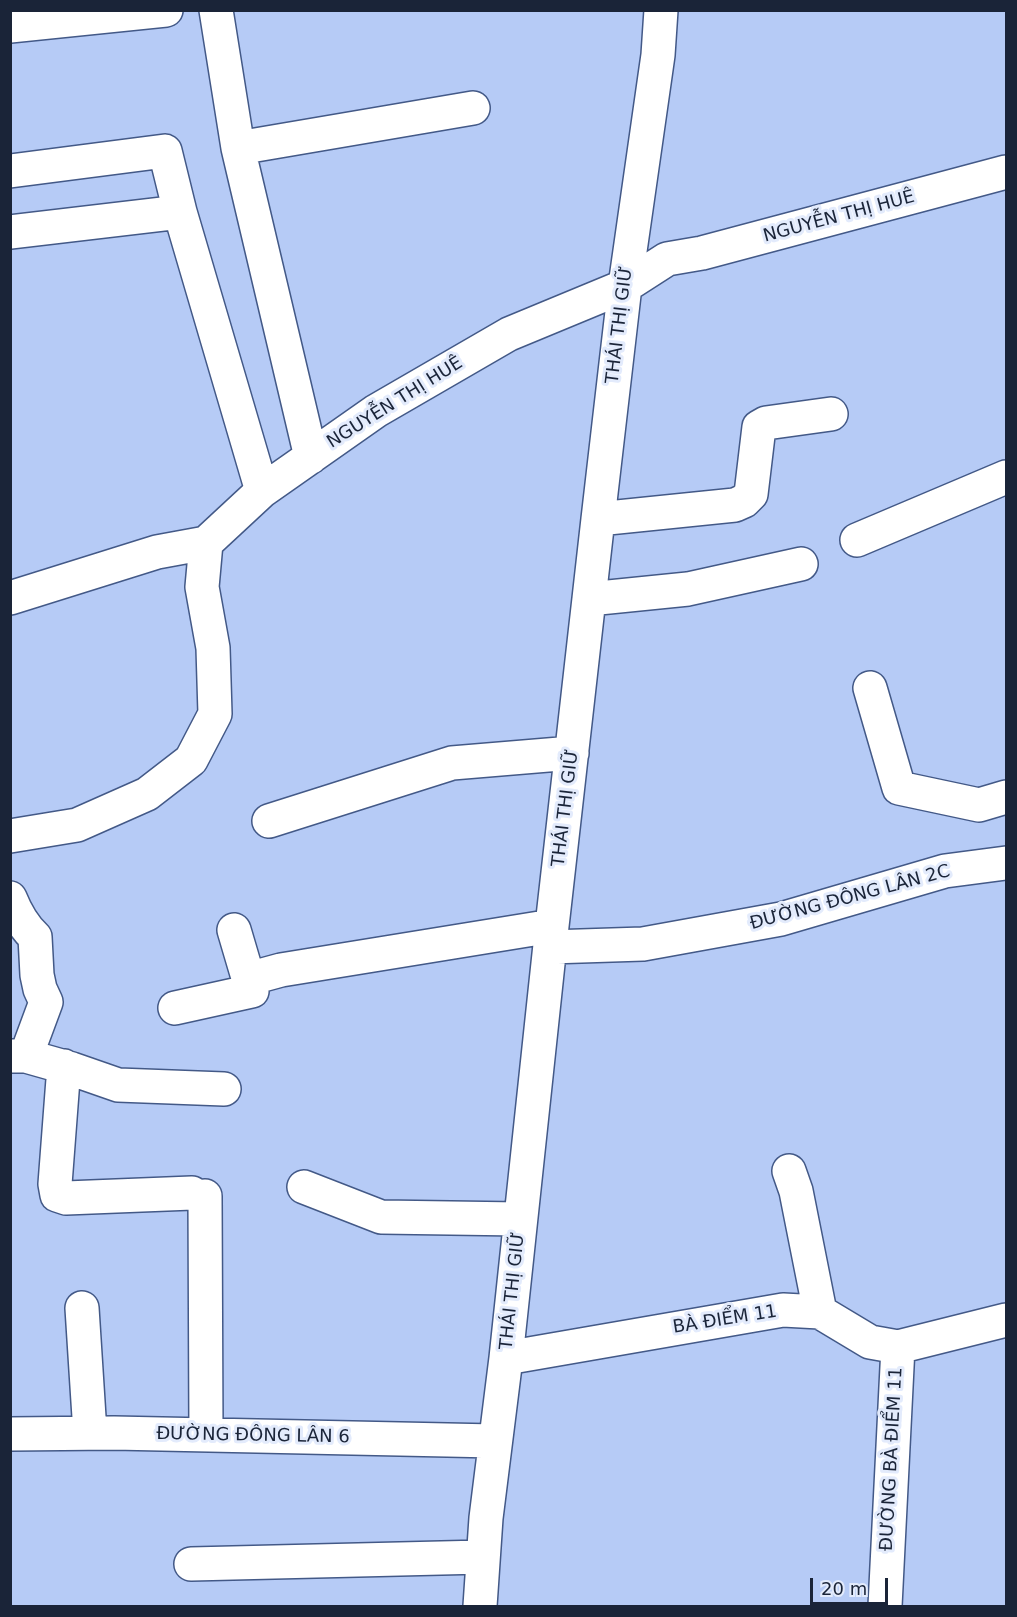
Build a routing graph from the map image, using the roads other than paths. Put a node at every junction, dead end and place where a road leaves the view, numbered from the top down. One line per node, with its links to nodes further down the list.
1 (166, 10): 4 (street)
2 (216, 10): 6 (street)
3 (661, 10): 11 (street, THÁI THỊ GIỮ)
4 (10, 26)
5 (473, 108): 6 (street)
6 (238, 148): 13 (street)
7 (10, 171): 9 (street)
8 (1006, 172): 11 (street, NGUYỄN THỊ HUÊ)
9 (180, 212): 10 (street); 15 (street)
10 (10, 232)
11 (624, 286): 13 (street, NGUYỄN THỊ HUÊ); 16 (street, THÁI THỊ GIỮ)
12 (831, 414): 16 (street)
13 (311, 457): 15 (street, NGUYỄN THỊ HUÊ)
14 (1006, 477): 17 (street)
15 (262, 491): 18 (street, NGUYỄN THỊ HUÊ)
16 (598, 519): 21 (street, THÁI THỊ GIỮ)
17 (857, 540)
18 (206, 543): 20 (street); 26 (street)
19 (801, 564): 21 (street)
20 (10, 598)
21 (589, 599): 23 (street, THÁI THỊ GIỮ)
22 (870, 688): 24 (street)
23 (572, 753): 25 (street); 30 (street, THÁI THỊ GIỮ)
24 (1006, 797)
25 (269, 821)
26 (10, 836)
27 (1006, 863): 30 (street, ĐƯỜNG ĐÔNG LÂN 2C)
28 (10, 898): 33 (street)
29 (234, 930): 31 (street)
30 (551, 937): 31 (street, ĐƯỜNG ĐÔNG LÂN 2C); 38 (street, THÁI THỊ GIỮ)
31 (248, 980): 32 (street)
32 (175, 1008)
33 (18, 1056): 34 (street)
34 (64, 1066): 35 (street); 46 (street)
35 (224, 1089)
36 (789, 1172): 40 (street)
37 (304, 1187): 38 (street)
38 (520, 1220): 43 (street, THÁI THỊ GIỮ)
39 (82, 1308): 44 (street)
40 (820, 1312): 42 (street, BÀ ĐIỂM 11); 43 (street, BÀ ĐIỂM 11)
41 (1006, 1320): 42 (street, BÀ ĐIỂM 11)
42 (898, 1347): 51 (street, ĐƯỜNG BÀ ĐIỂM 11)
43 (506, 1358): 47 (street, THÁI THỊ GIỮ)
44 (90, 1433): 45 (street, ĐƯỜNG ĐÔNG LÂN 6); 46 (street, ĐƯỜNG ĐÔNG LÂN 6)
45 (10, 1434)
46 (206, 1435): 47 (street, ĐƯỜNG ĐÔNG LÂN 6)
47 (495, 1441): 48 (street, THÁI THỊ GIỮ)
48 (483, 1557): 49 (street); 50 (street, THÁI THỊ GIỮ)
49 (190, 1564)
50 (480, 1606)
51 (885, 1606)

